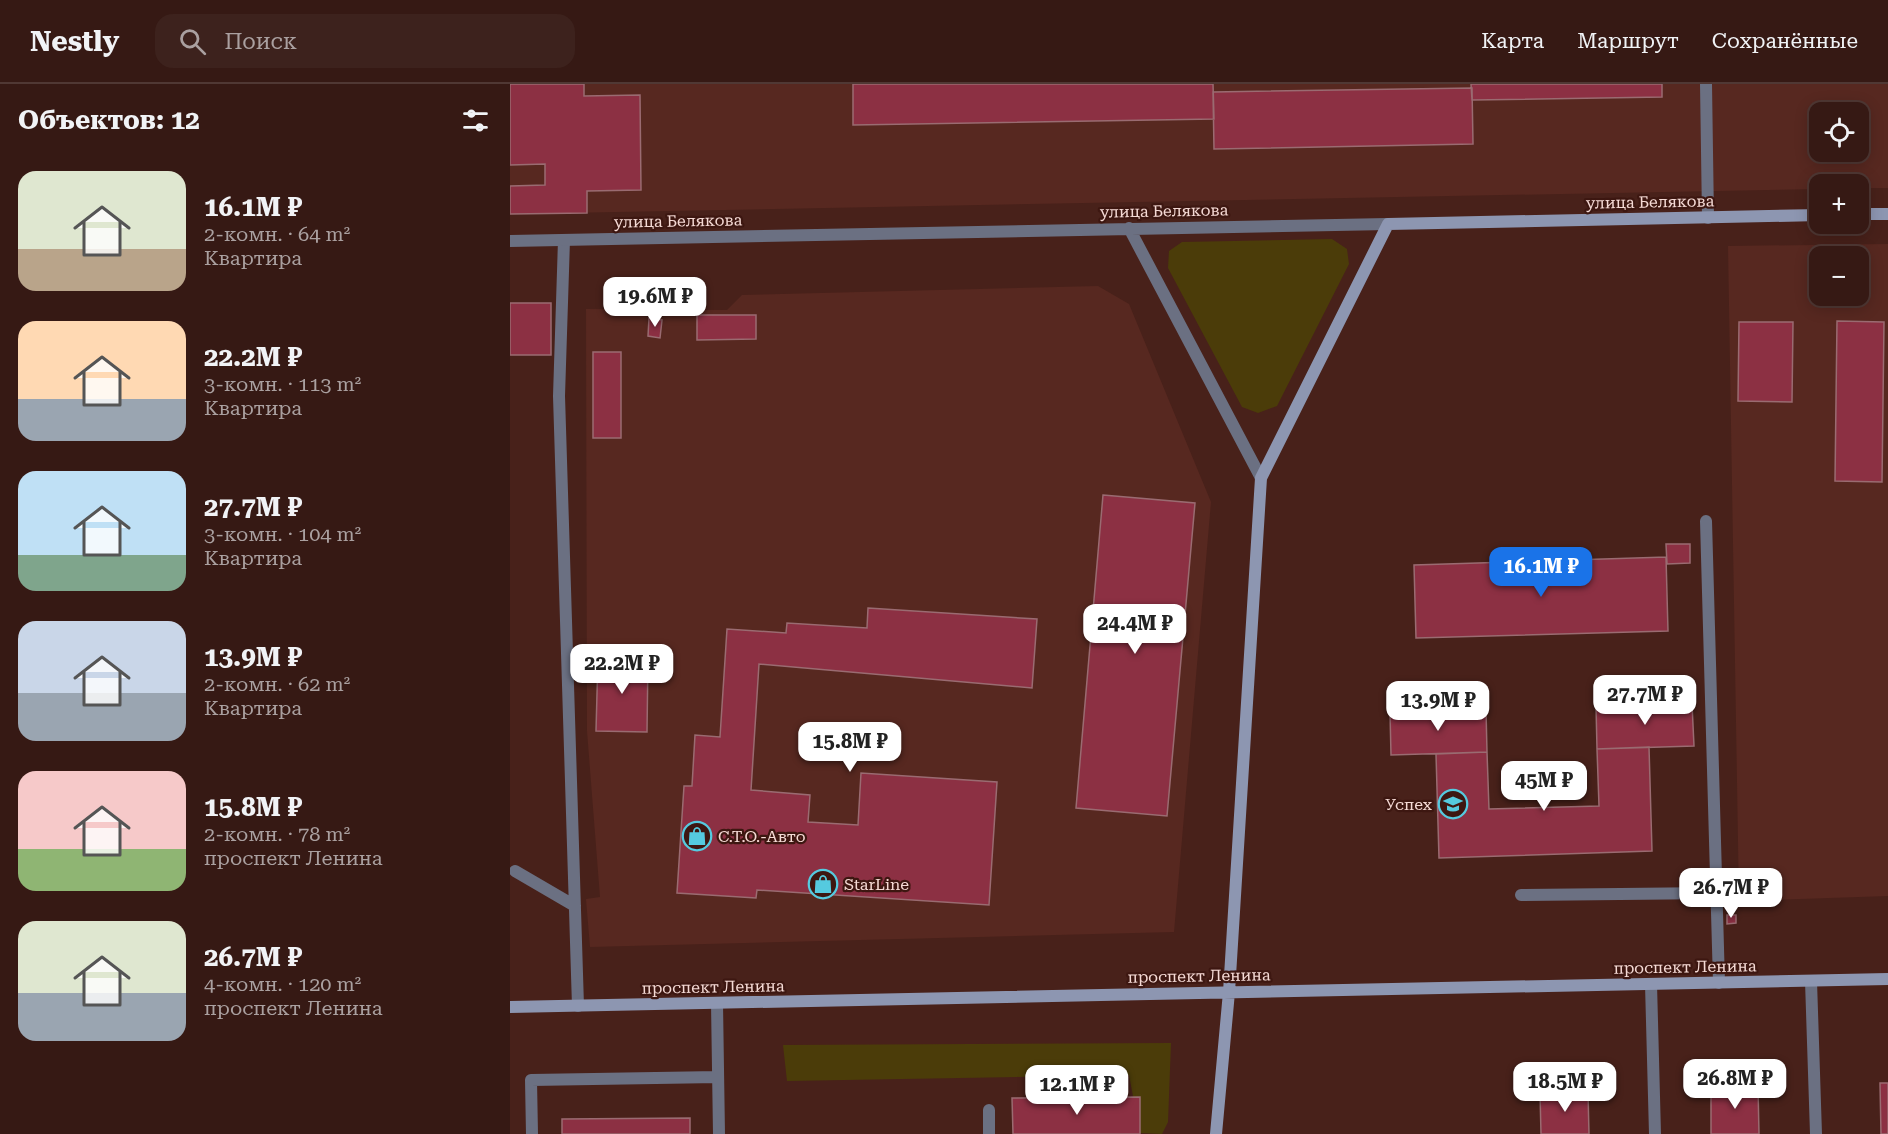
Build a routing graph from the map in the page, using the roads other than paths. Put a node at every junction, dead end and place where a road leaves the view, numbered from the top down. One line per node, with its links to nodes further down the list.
1 (1706, 84): 5 (street)
2 (1869, 214): 3 (street)
3 (1888, 214)
4 (1809, 215): 5 (street, улица Белякова)
5 (1708, 218): 6 (street, улица Белякова)
6 (1388, 224): 7 (street, улица Белякова); 10 (street)
7 (1129, 228): 8 (street, улица Белякова); 10 (street)
8 (564, 240): 9 (street, улица Белякова); 15 (street)
9 (510, 241)
10 (1261, 478): 20 (street)
11 (1706, 521): 13 (street)
12 (515, 871): 15 (street)
13 (1716, 893): 14 (street); 18 (street)
14 (1521, 896)
15 (575, 906): 22 (street)
16 (1888, 979): 17 (street, проспект Ленина)
17 (1811, 981): 18 (street, проспект Ленина); 31 (street)
18 (1719, 983): 19 (street, проспект Ленина)
19 (1651, 984): 20 (street, проспект Ленина); 30 (street)
20 (1229, 993): 21 (street, проспект Ленина); 29 (street)
21 (717, 1003): 22 (street, проспект Ленина); 24 (street)
22 (578, 1006): 23 (street, проспект Ленина)
23 (510, 1007)
24 (718, 1077): 26 (street); 27 (street)
25 (989, 1110): 28 (street)
26 (532, 1134)
27 (719, 1134)
28 (989, 1134)
29 (1216, 1134)
30 (1654, 1134)
31 (1816, 1134)

